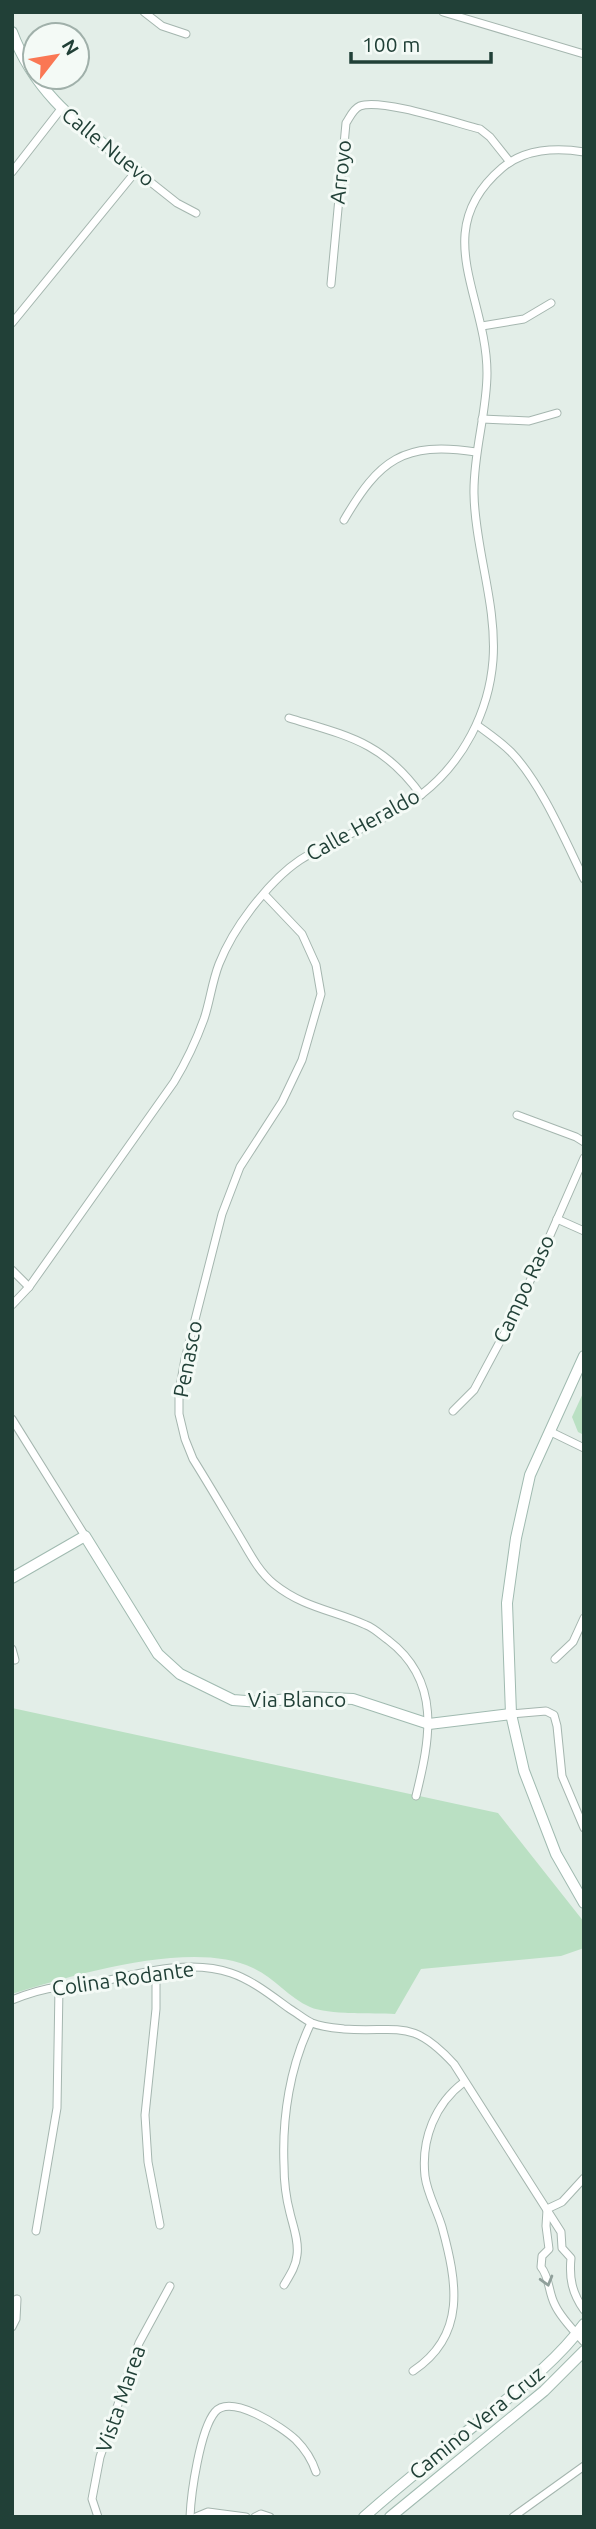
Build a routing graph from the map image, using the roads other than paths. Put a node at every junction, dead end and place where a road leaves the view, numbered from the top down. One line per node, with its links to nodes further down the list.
1 (144, 12): 4 (street)
2 (443, 12): 5 (street)
3 (12, 32): 6 (main road, Calle Nuevo)
4 (186, 34)
5 (584, 54)
6 (61, 109): 9 (main road, Calle Nuevo); 10 (street)
7 (584, 152): 8 (street, Calle Heraldo)
8 (510, 162): 13 (street, Arroyo); 16 (street, Calle Heraldo)
9 (137, 170): 11 (main road, Calle Nuevo); 15 (street)
10 (12, 172)
11 (148, 180): 12 (street, Calle Nuevo)
12 (196, 213)
13 (331, 284)
14 (551, 303): 16 (street)
15 (12, 323)
16 (482, 326): 18 (street, Calle Heraldo)
17 (557, 413): 18 (street)
18 (482, 419): 19 (street, Calle Heraldo)
19 (476, 452): 20 (street); 22 (street, Calle Heraldo)
20 (344, 520)
21 (289, 718): 23 (street)
22 (477, 725): 23 (street, Calle Heraldo); 24 (street)
23 (421, 795): 25 (street, Calle Heraldo)
24 (584, 879)
25 (264, 894): 32 (street, Calle Heraldo); 46 (street, Penasco)
26 (517, 1115): 27 (street)
27 (584, 1142)
28 (584, 1158): 29 (street, Campo Raso)
29 (556, 1219): 30 (street); 35 (street, Campo Raso)
30 (584, 1231)
31 (12, 1270): 32 (street)
32 (29, 1287): 33 (street, Calle Heraldo)
33 (12, 1305)
34 (584, 1356): 37 (main road)
35 (453, 1411)
36 (12, 1419): 39 (street, Via Blanco)
37 (549, 1431): 38 (street); 45 (main road)
38 (584, 1448)
39 (85, 1536): 40 (main road); 46 (main road, Via Blanco)
40 (12, 1578)
41 (584, 1618): 43 (street)
42 (12, 1649): 44 (street)
43 (555, 1659)
44 (15, 1660)
45 (511, 1714): 46 (main road, Via Blanco); 48 (street); 49 (main road)
46 (429, 1724): 47 (street, Penasco)
47 (416, 1796)
48 (584, 1828)
49 (584, 1903)
50 (156, 1972): 51 (street, Colina Rodante); 53 (street, Colina Rodante); 57 (street)
51 (59, 1987): 52 (street, Colina Rodante); 58 (street)
52 (12, 2000)
53 (312, 2023): 54 (street, Colina Rodante); 61 (street)
54 (464, 2082): 56 (street, Colina Rodante); 69 (street)
55 (584, 2178): 56 (street)
56 (547, 2209): 59 (street, Colina Rodante); 60 (street)
57 (160, 2224)
58 (36, 2231)
59 (562, 2248): 60 (street); 64 (street, Colina Rodante)
60 (549, 2249): 67 (street, one-way to 67)
61 (284, 2285)
62 (170, 2286): 73 (street, Vista Marea)
63 (17, 2299): 66 (street)
64 (584, 2310)
65 (584, 2324): 67 (main road, Camino Vera Cruz)
66 (12, 2327)
67 (580, 2338): 78 (main road, Camino Vera Cruz)
68 (584, 2351): 79 (main road, Camino Vera Cruz)
69 (414, 2371)
70 (584, 2466): 80 (street)
71 (316, 2472): 74 (street)
72 (202, 2516): 75 (street)
73 (98, 2517)
74 (190, 2517)
75 (246, 2517)
76 (255, 2517): 77 (street)
77 (270, 2517)
78 (364, 2517)
79 (390, 2517)
80 (513, 2517)

